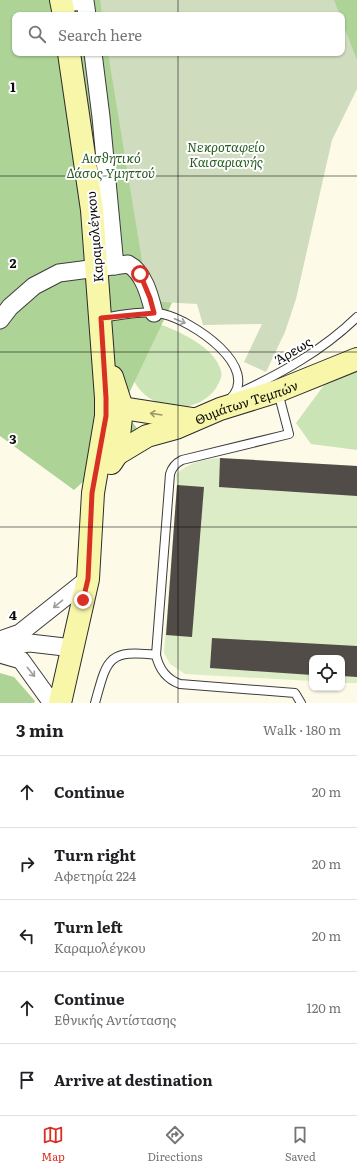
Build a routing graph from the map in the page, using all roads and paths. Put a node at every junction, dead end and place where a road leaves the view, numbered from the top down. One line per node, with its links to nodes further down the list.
1 (85, 0): 2 (street); 3 (street)
2 (62, 6)
3 (87, 12)
4 (69, 56): 6 (main road, Καραμολέγκου)
5 (93, 56): 6 (street)
6 (106, 268): 7 (street); 9 (main road, Καραμολέγκου); 10 (street)
7 (154, 313): 9 (lane); 13 (lane, one-way to 13)
8 (357, 317): 13 (lane, Άρεως)
9 (101, 318): 14 (main road, Καραμολέγκου)
10 (0, 320)
11 (357, 359): 12 (main road, Θυμάτων Τεμπών)
12 (278, 391): 13 (main road, Θυμάτων Τεμπών); 24 (lane)
13 (228, 402): 15 (main road, Θυμάτων Τεμπών)
14 (116, 416): 15 (main road, Θυμάτων Τεμπών, one-way to 14); 16 (main road); 17 (main road); 18 (main road)
15 (194, 419): 16 (main road)
16 (147, 436): 17 (main road)
17 (116, 454): 18 (main road)
18 (92, 493): 19 (main road)
19 (88, 579): 20 (street, one-way to 20); 22 (main road)
20 (0, 640)
21 (0, 646): 22 (street)
22 (73, 648): 26 (main road)
23 (0, 654): 25 (street, one-way to 25)
24 (156, 655): 27 (lane); 28 (lane)
25 (52, 703)
26 (60, 703)
27 (95, 703)
28 (301, 703)

